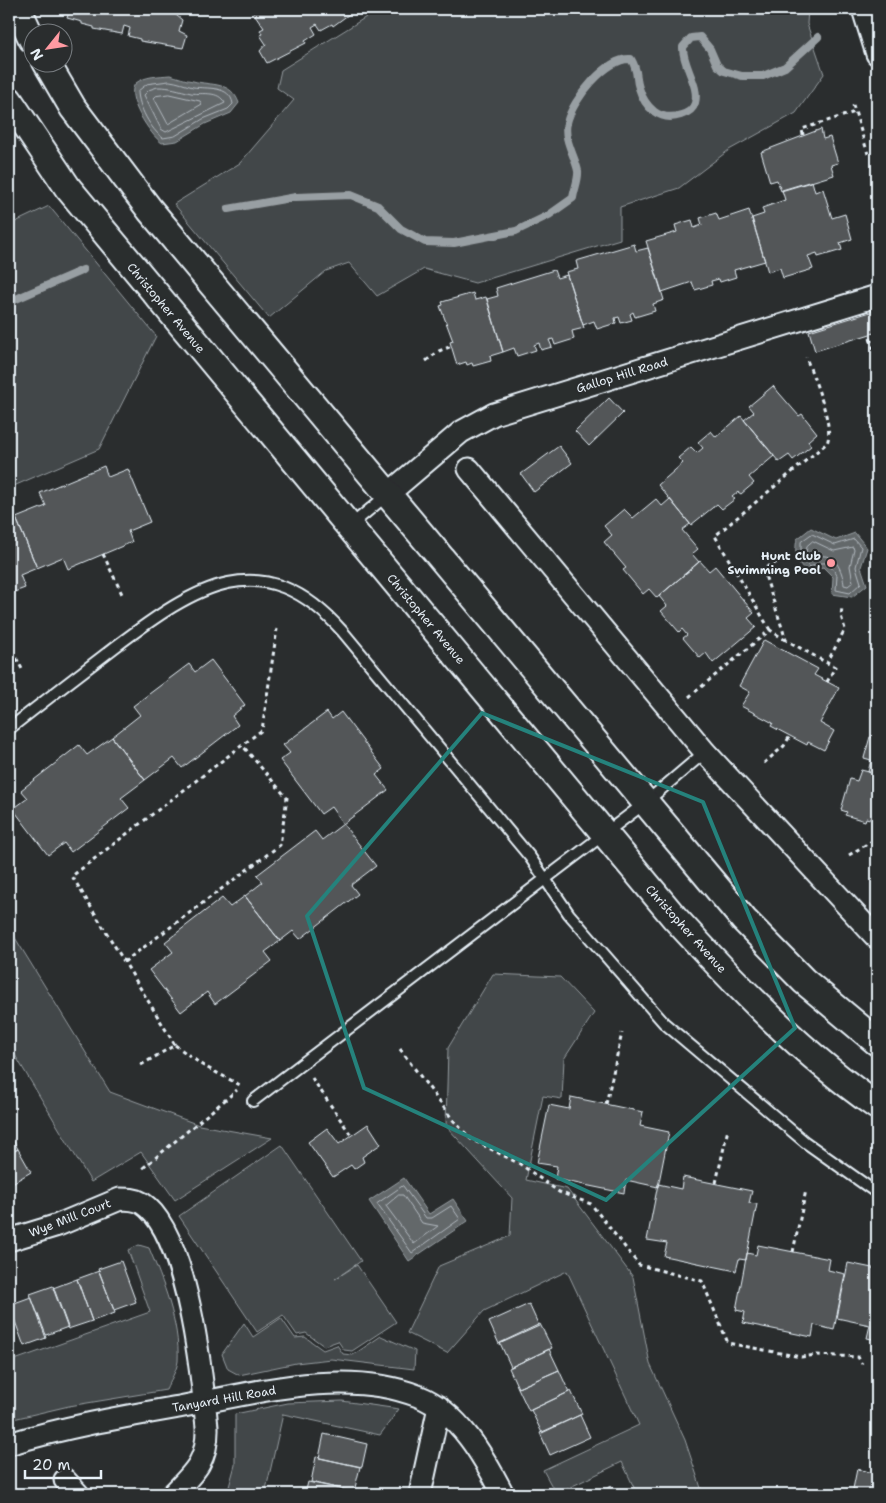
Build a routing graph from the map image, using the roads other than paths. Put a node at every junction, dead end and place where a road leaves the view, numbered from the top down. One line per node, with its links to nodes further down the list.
1 (18, 9): 3 (street)
2 (863, 9): 4 (street)
3 (24, 22)
4 (877, 54)
5 (52, 72): 9 (street)
6 (9, 100): 10 (street, Christopher Avenue)
7 (877, 296): 9 (street, Gallop Hill Road)
8 (469, 469): 12 (street)
9 (388, 494): 10 (lane); 13 (street)
10 (349, 526): 14 (street, Christopher Avenue)
11 (9, 728): 15 (lane)
12 (705, 752): 13 (lane); 16 (street)
13 (645, 803): 14 (lane); 17 (street)
14 (605, 834): 15 (lane); 19 (street, Christopher Avenue)
15 (545, 879): 18 (lane); 20 (lane)
16 (877, 938)
17 (877, 1042)
18 (253, 1101)
19 (877, 1106)
20 (877, 1192)
21 (9, 1240): 22 (street, Wye Mill Court)
22 (205, 1402): 23 (street, Tanyard Hill Road); 24 (street, Tanyard Hill Road); 25 (street)
23 (439, 1407): 26 (street); 27 (street, Tanyard Hill Road)
24 (9, 1444)
25 (173, 1494)
26 (420, 1494)
27 (503, 1494)

